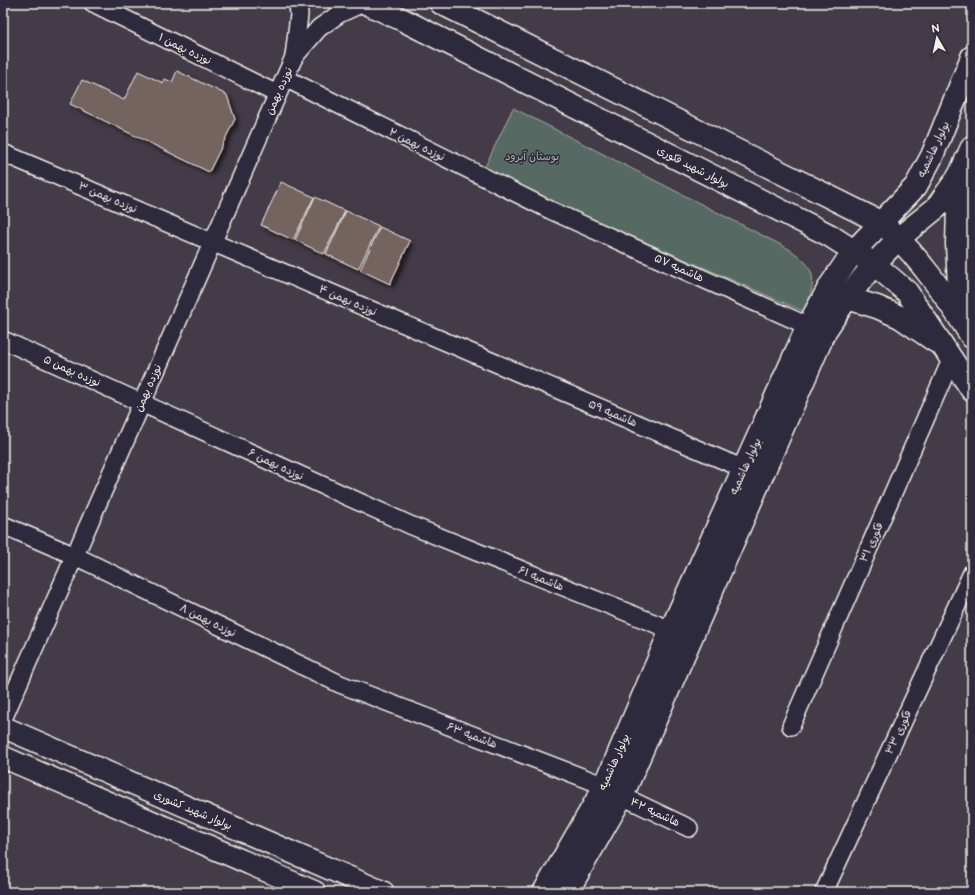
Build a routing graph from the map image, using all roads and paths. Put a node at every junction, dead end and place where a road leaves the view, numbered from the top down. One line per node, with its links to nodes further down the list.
1 (92, 3): 8 (street, نوزده بهمن ۱)
2 (298, 3): 5 (street)
3 (364, 3): 5 (street); 16 (main road, بولوار شهید فکوری)
4 (440, 3): 13 (main road)
5 (294, 57): 7 (street, نوزده بهمن)
6 (972, 57): 13 (main road, بولوار هاشمیه)
7 (285, 78): 8 (street, نوزده بهمن); 12 (street, نوزده بهمن ۲)
8 (277, 94): 15 (street, نوزده بهمن)
9 (972, 147): 11 (main road, بولوار هاشمیه)
10 (3, 153): 15 (street, نوزده بهمن ۳)
11 (959, 176): 14 (main road, بولوار هاشمیه); 20 (main road)
12 (550, 210): 19 (street, هاشمیه ۵۷)
13 (880, 222): 14 (main road); 16 (main road, بولوار هاشمیه)
14 (899, 238): 17 (main road, بولوار هاشمیه); 20 (main road)
15 (213, 242): 23 (street, نوزده بهمن ۴); 25 (street, نوزده بهمن)
16 (853, 252): 17 (main road, بولوار شهید فکوری); 19 (main road, بولوار هاشمیه)
17 (874, 264): 18 (main road, بولوار هاشمیه); 22 (main road, بولوار شهید فکوری)
18 (847, 298): 22 (main road); 37 (main road, بولوار هاشمیه)
19 (808, 326): 26 (main road, بولوار هاشمیه)
20 (972, 336)
21 (3, 340): 25 (street, نوزده بهمن ۵)
22 (949, 353): 24 (main road, بولوار شهید فکوری); 34 (street, فکوری ۳۱)
23 (483, 358): 26 (street, هاشمیه ۵۹)
24 (972, 390)
25 (142, 402): 28 (street, نوزده بهمن ۶); 29 (street, نوزده بهمن)
26 (744, 469): 31 (main road, بولوار هاشمیه)
27 (3, 525): 29 (street, نوزده بهمن ۸)
28 (410, 525): 31 (street, هاشمیه ۶۱)
29 (75, 556): 32 (street, نوزده بهمن ۸); 33 (street, نوزده بهمن)
30 (972, 573): 43 (street, فکوری ۳۳)
31 (671, 630): 37 (main road, بولوار هاشمیه)
32 (340, 684): 37 (street, هاشمیه ۶۳)
33 (3, 719)
34 (791, 726)
35 (3, 727): 40 (street, بولوار شهید کشوری)
36 (3, 757): 39 (street)
37 (613, 791): 38 (street, هاشمیه ۴۲); 41 (main road, بولوار هاشمیه); 42 (main road, بولوار هاشمیه)
38 (690, 828)
39 (315, 892)
40 (383, 892)
41 (544, 892)
42 (567, 892)
43 (824, 892)

